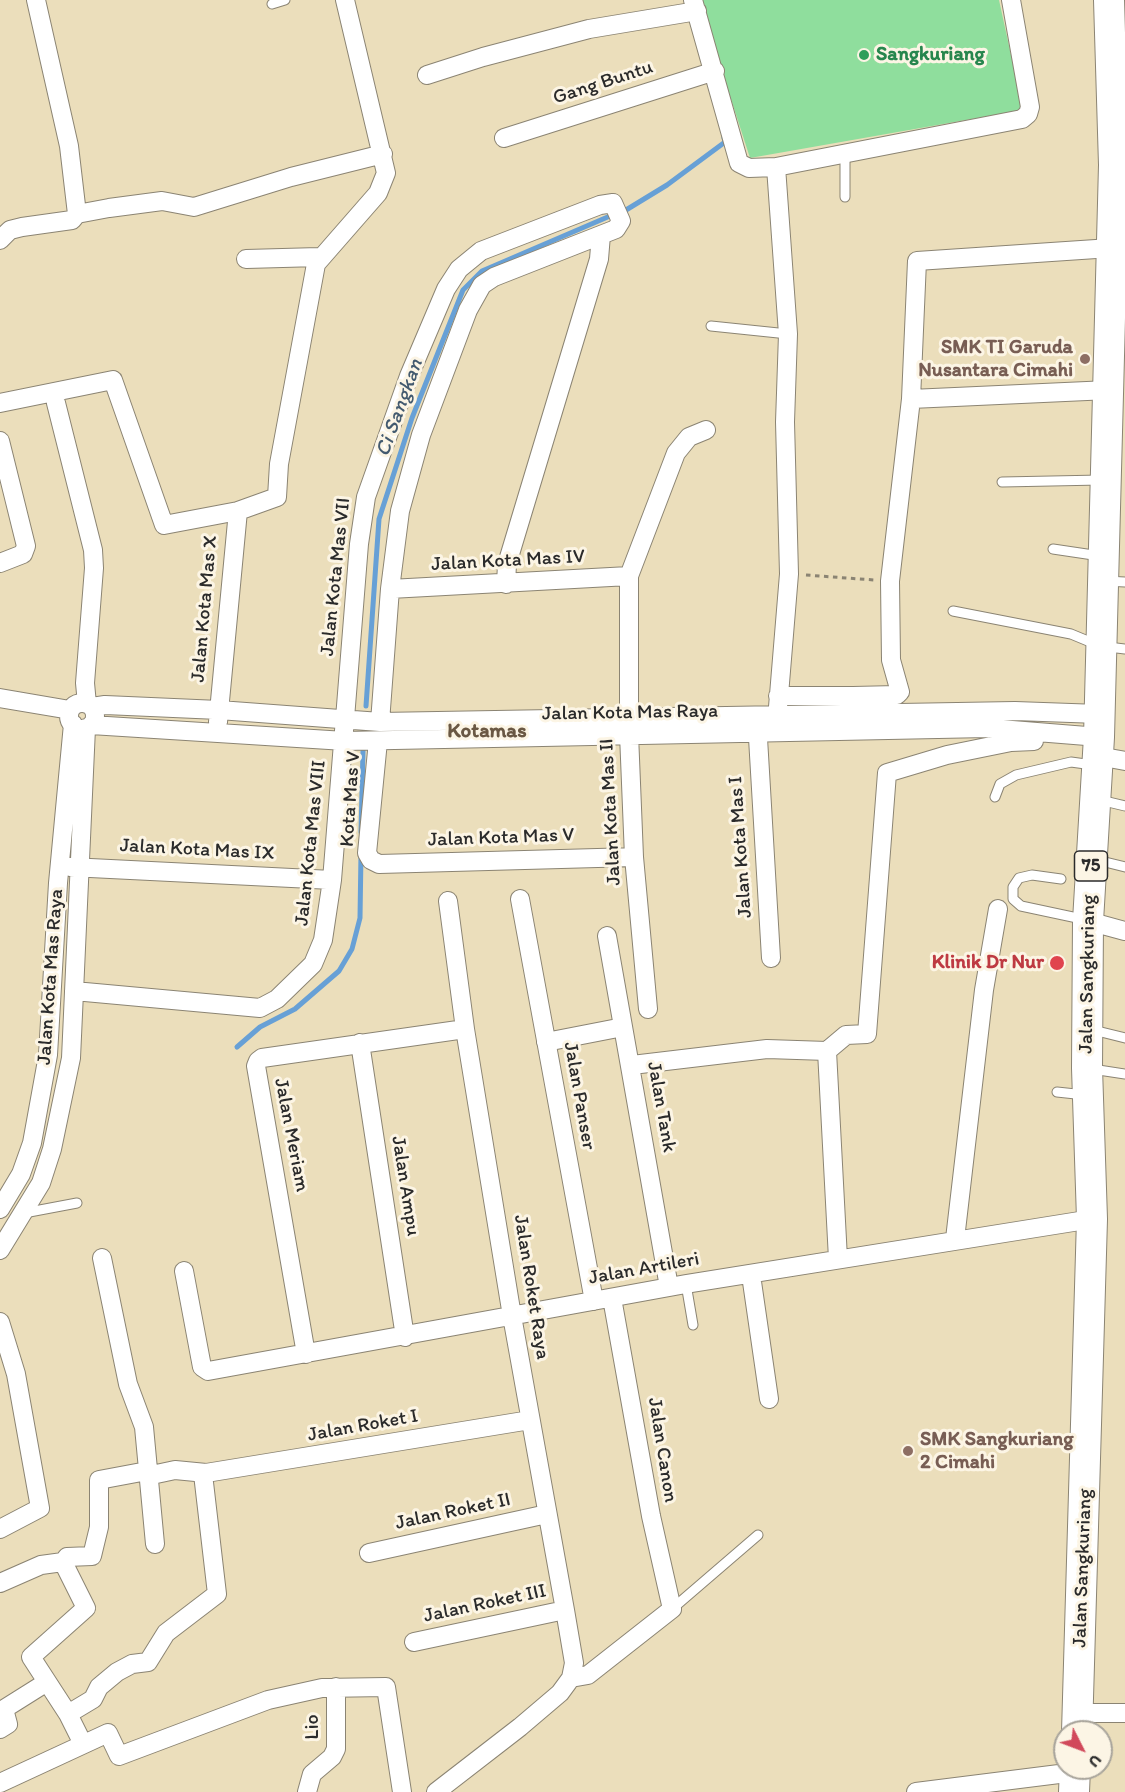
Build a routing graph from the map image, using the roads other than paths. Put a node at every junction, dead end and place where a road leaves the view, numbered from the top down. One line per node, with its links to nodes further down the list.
1 (36, 0): 16 (street)
2 (285, 0): 6 (lane)
3 (345, 0): 12 (street)
4 (1011, 0): 11 (street)
5 (1109, 0): 13 (main road, Jalan Sangkuriang / 75)
6 (272, 4)
7 (695, 5): 8 (street); 9 (street)
8 (715, 71): 10 (street, Gang Buntu); 14 (street)
9 (427, 75)
10 (504, 138)
11 (845, 153): 14 (street); 15 (lane)
12 (383, 154): 16 (street); 20 (street)
13 (1119, 165): 17 (main road, Jalan Sangkuriang / 75)
14 (776, 167): 23 (street)
15 (845, 196)
16 (77, 214): 19 (street)
17 (1116, 234): 24 (main road, Jalan Sangkuriang / 75); 25 (street)
18 (601, 235): 37 (street); 38 (street); 46 (street, Jalan Kota Mas VII)
19 (0, 240)
20 (319, 257): 21 (street); 32 (street)
21 (246, 259)
22 (711, 326): 23 (lane)
23 (788, 334): 41 (street)
24 (1113, 390): 25 (street); 30 (main road, Jalan Sangkuriang / 75)
25 (911, 399): 41 (street)
26 (0, 403): 32 (street)
27 (56, 404): 44 (street)
28 (706, 430): 36 (street)
29 (0, 441): 34 (street)
30 (1107, 480): 31 (lane); 35 (main road, Jalan Sangkuriang / 75)
31 (1002, 482)
32 (238, 511): 43 (street, Jalan Kota Mas X)
33 (1053, 549): 35 (lane)
34 (0, 563)
35 (1111, 573): 40 (main road, Jalan Sangkuriang / 75)
36 (629, 576): 37 (street, Jalan Kota Mas IV); 50 (street, Jalan Kota Mas II)
37 (506, 584): 38 (street, Jalan Kota Mas IV)
38 (390, 589): 48 (street)
39 (953, 611): 40 (lane)
40 (1112, 647): 54 (main road, Jalan Sangkuriang / 75)
41 (778, 696): 45 (street)
42 (0, 698): 44 (street)
43 (219, 710): 44 (street, Jalan Kota Mas Raya); 46 (street, Jalan Kota Mas Raya); 51 (street, Jalan Kota Mas X)
44 (81, 715): 51 (street, Jalan Kota Mas Raya); 61 (street, Jalan Kota Mas Raya); 62 (street, Jalan Kota Mas Raya)
45 (779, 715): 47 (street, Jalan Kota Mas Raya); 49 (street, Jalan Kota Mas Raya)
46 (346, 720): 48 (street, Jalan Kota Mas Raya); 52 (street, Jalan Kota Mas VIII)
47 (988, 720): 49 (street, Jalan Kota Mas Raya); 54 (street, Jalan Kota Mas Raya)
48 (380, 722): 50 (street, Jalan Kota Mas Raya)
49 (757, 724): 50 (street, Jalan Kota Mas Raya); 72 (street, Jalan Kota Mas I)
50 (629, 725): 53 (street, Jalan Kota Mas Raya); 58 (street, Jalan Kota Mas II)
51 (217, 732): 52 (street, Jalan Kota Mas Raya)
52 (345, 741): 53 (street, Jalan Kota Mas Raya); 65 (street, Jalan Kota Mas VIII)
53 (378, 741): 60 (street, Kota Mas V)
54 (1102, 747): 55 (lane); 56 (main road, Jalan Sangkuriang / 75); 81 (street)
55 (995, 797)
56 (1095, 799): 57 (lane); 59 (main road, Jalan Sangkuriang / 75)
57 (1125, 806)
58 (634, 857): 60 (street, Jalan Kota Mas V); 74 (street, Jalan Kota Mas II)
59 (1091, 858): 63 (lane); 69 (main road, Jalan Sangkuriang / 75)
60 (370, 860)
61 (59, 867): 62 (street, Jalan Kota Mas IX); 87 (street, Jalan Kota Mas Raya)
62 (81, 867): 65 (street, Jalan Kota Mas IX); 73 (street, Jalan Kota Mas Raya)
63 (1125, 867)
64 (1061, 879): 69 (lane)
65 (332, 880): 73 (street, Jalan Kota Mas VIII)
66 (520, 899): 79 (street, Jalan Panser)
67 (448, 901): 76 (street, Jalan Roket Raya)
68 (998, 909): 90 (street)
69 (1088, 921): 70 (street); 77 (main road, Jalan Sangkuriang / 75)
70 (1125, 931)
71 (607, 936): 75 (street, Jalan Tank)
72 (771, 957)
73 (74, 991): 88 (street, Jalan Kota Mas Raya)
74 (648, 1009)
75 (623, 1027): 79 (street); 82 (street, Jalan Tank)
76 (465, 1029): 80 (street, Jalan Meriam); 99 (street, Jalan Roket Raya)
77 (1087, 1029): 78 (lane); 84 (main road, Jalan Sangkuriang / 75)
78 (1125, 1038)
79 (546, 1042): 98 (street, Jalan Panser)
80 (360, 1043): 102 (street, Jalan Ampu); 103 (street, Jalan Meriam)
81 (827, 1051): 82 (street); 93 (street)
82 (632, 1065): 96 (street, Jalan Tank)
83 (1125, 1074): 84 (lane)
84 (1087, 1082): 85 (lane); 89 (main road, Jalan Sangkuriang / 75)
85 (1057, 1092)
86 (77, 1203): 88 (lane)
87 (0, 1209)
88 (24, 1213): 91 (street, Jalan Kota Mas Raya)
89 (1092, 1219): 90 (street, Jalan Artileri); 123 (main road, Jalan Sangkuriang / 75)
90 (955, 1239): 93 (street, Jalan Artileri)
91 (0, 1250)
92 (102, 1258): 106 (street)
93 (838, 1259): 95 (street, Jalan Artileri)
94 (184, 1270): 103 (street, Jalan Artileri)
95 (751, 1275): 96 (street, Jalan Artileri); 104 (street)
96 (677, 1286): 97 (street, Jalan Artileri); 101 (lane)
97 (612, 1298): 98 (street, Jalan Artileri); 115 (street, Jalan Canon)
98 (594, 1301): 99 (street, Jalan Artileri)
99 (512, 1316): 102 (street, Jalan Artileri); 105 (street, Jalan Roket Raya)
100 (0, 1322): 109 (street)
101 (693, 1325)
102 (405, 1337): 103 (street, Jalan Artileri)
103 (306, 1354)
104 (769, 1399)
105 (530, 1420): 107 (street, Jalan Roket I); 108 (street, Jalan Roket Raya)
106 (147, 1473): 107 (street, Jalan Roket I); 111 (street); 113 (street, Jalan Roket I)
107 (203, 1474): 122 (street)
108 (548, 1514): 112 (street, Jalan Roket II); 116 (street, Jalan Roket Raya)
109 (0, 1529)
110 (758, 1535): 115 (lane)
111 (155, 1544)
112 (369, 1553)
113 (63, 1562): 114 (street); 119 (street)
114 (0, 1583)
115 (672, 1609): 118 (street)
116 (566, 1610): 117 (street, Jalan Roket III); 118 (street, Jalan Roket Raya)
117 (414, 1642)
118 (571, 1678): 131 (street)
119 (47, 1682): 122 (street); 125 (street)
120 (336, 1686): 126 (street); 129 (street, Lio); 130 (street)
121 (1125, 1713): 124 (street)
122 (68, 1714): 126 (street)
123 (1078, 1720)
124 (1092, 1720)
125 (0, 1729)
126 (83, 1744): 128 (street)
127 (1053, 1779): 132 (street)
128 (0, 1783)
129 (308, 1792)
130 (402, 1792)
131 (436, 1792)
132 (916, 1792)

